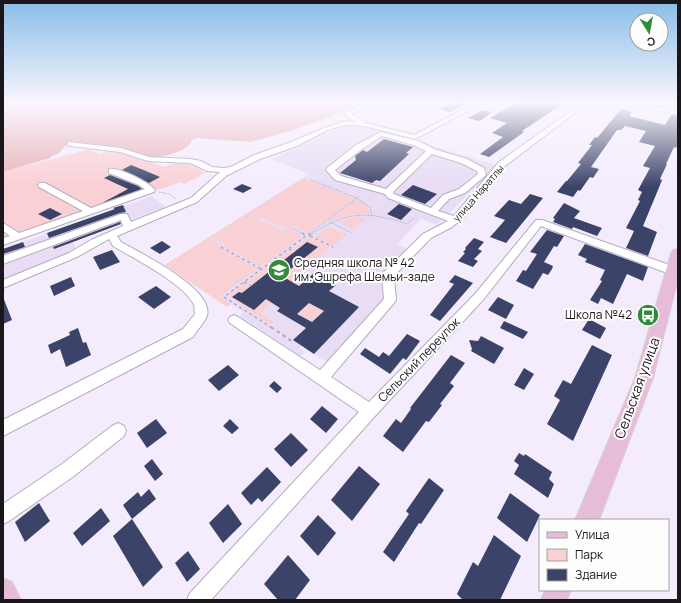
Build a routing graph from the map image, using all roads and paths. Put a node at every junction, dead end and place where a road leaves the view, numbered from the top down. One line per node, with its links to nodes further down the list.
1 (321, 131): 8 (street)
2 (392, 131): 3 (street)
3 (426, 131)
4 (546, 131): 21 (street, улица Наратлы)
5 (71, 144): 7 (street)
6 (431, 151): 13 (street); 13 (street); 18 (street)
7 (210, 169): 8 (street); 14 (street)
8 (232, 169): 14 (street)
9 (112, 171): 12 (street)
10 (311, 180): 15 (path)
11 (42, 185): 17 (street)
12 (151, 190): 16 (path); 17 (street)
13 (388, 192): 18 (street)
14 (202, 195): 16 (street)
15 (357, 198): 19 (path); 28 (path)
16 (182, 204): 24 (street)
17 (90, 212): 29 (street)
18 (432, 212): 21 (street)
19 (372, 216): 20 (path); 22 (path)
20 (415, 217)
21 (455, 220): 44 (street, улица Наратлы)
22 (330, 222): 26 (path); 28 (path)
23 (3, 226): 29 (street)
24 (128, 227): 27 (street); 36 (street)
25 (292, 228): 28 (path)
26 (352, 233)
27 (112, 235): 40 (street); 46 (street)
28 (308, 236): 32 (path); 33 (path)
29 (18, 237): 30 (street)
30 (3, 242)
31 (221, 247): 37 (path)
32 (333, 247)
33 (288, 249): 34 (path); 37 (path)
34 (294, 252)
35 (678, 253): 38 (main road, Сельская улица)
36 (3, 260)
37 (261, 269): 39 (path)
38 (675, 275): 45 (street, Сельский переулок); 49 (main road, Сельская улица)
39 (244, 281): 41 (path); 43 (path)
40 (3, 284)
41 (251, 286)
42 (234, 320): 44 (street)
43 (293, 342)
44 (321, 378): 45 (street)
45 (370, 411): 50 (street, Сельский переулок)
46 (3, 428)
47 (118, 431): 48 (street)
48 (3, 514)
49 (587, 519)
50 (197, 600)

